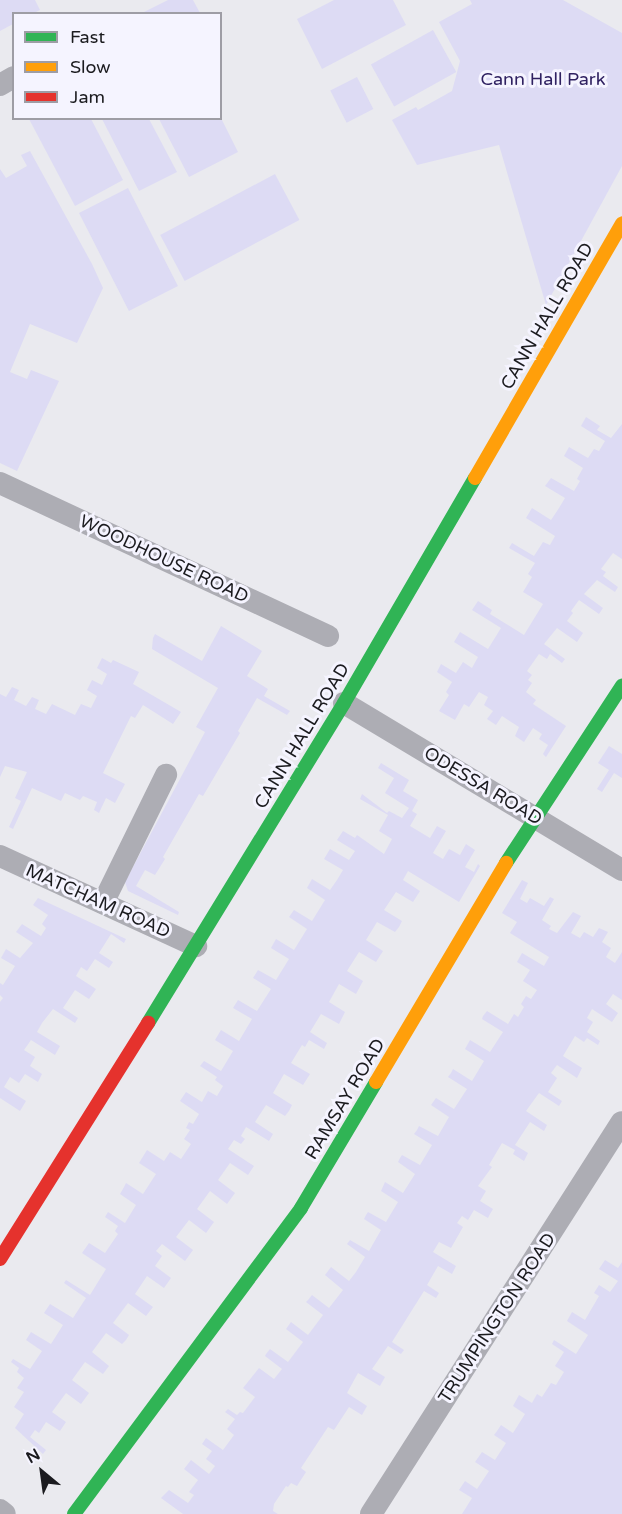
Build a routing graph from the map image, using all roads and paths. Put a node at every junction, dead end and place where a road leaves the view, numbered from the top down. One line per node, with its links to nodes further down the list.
1 (622, 223): 5 (street, CANN HALL ROAD)
2 (0, 483): 3 (street, WOODHOUSE ROAD)
3 (328, 636)
4 (622, 686): 7 (street, RAMSAY ROAD)
5 (344, 703): 7 (street, ODESSA ROAD); 11 (street, CANN HALL ROAD)
6 (166, 775): 10 (street)
7 (534, 817): 9 (street, ODESSA ROAD); 16 (street, RAMSAY ROAD)
8 (0, 856): 10 (street, MATCHAM ROAD)
9 (622, 870)
10 (102, 903): 11 (street, MATCHAM ROAD)
11 (196, 946): 13 (street, CANN HALL ROAD)
12 (622, 1122): 17 (street, TRUMPINGTON ROAD)
13 (0, 1259)
14 (0, 1510): 15 (street)
15 (5, 1514)
16 (74, 1514)
17 (371, 1514)

